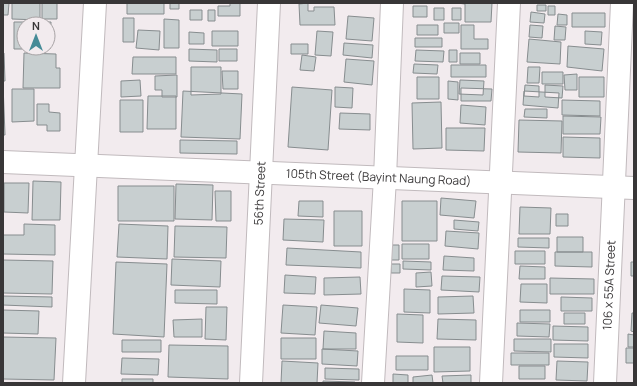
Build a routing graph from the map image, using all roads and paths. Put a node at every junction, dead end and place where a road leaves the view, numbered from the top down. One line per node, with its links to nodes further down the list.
1 (95, 3): 7 (street)
2 (269, 3): 8 (street, 56th Street)
3 (392, 3): 9 (street)
4 (509, 3): 10 (street)
5 (622, 3): 11 (street, 106 x 55A Street)
6 (3, 162): 7 (street, 105th Street (Bayint Naung Road))
7 (85, 166): 8 (street, 105th Street (Bayint Naung Road)); 12 (street)
8 (261, 173): 9 (street, 105th Street (Bayint Naung Road)); 13 (street, 56th Street)
9 (386, 178): 10 (street, 105th Street (Bayint Naung Road)); 14 (street)
10 (500, 184): 11 (street, 105th Street (Bayint Naung Road)); 15 (street)
11 (624, 188): 16 (street, 106 x 55A Street)
12 (74, 383)
13 (251, 383)
14 (373, 383)
15 (491, 383)
16 (605, 383)

